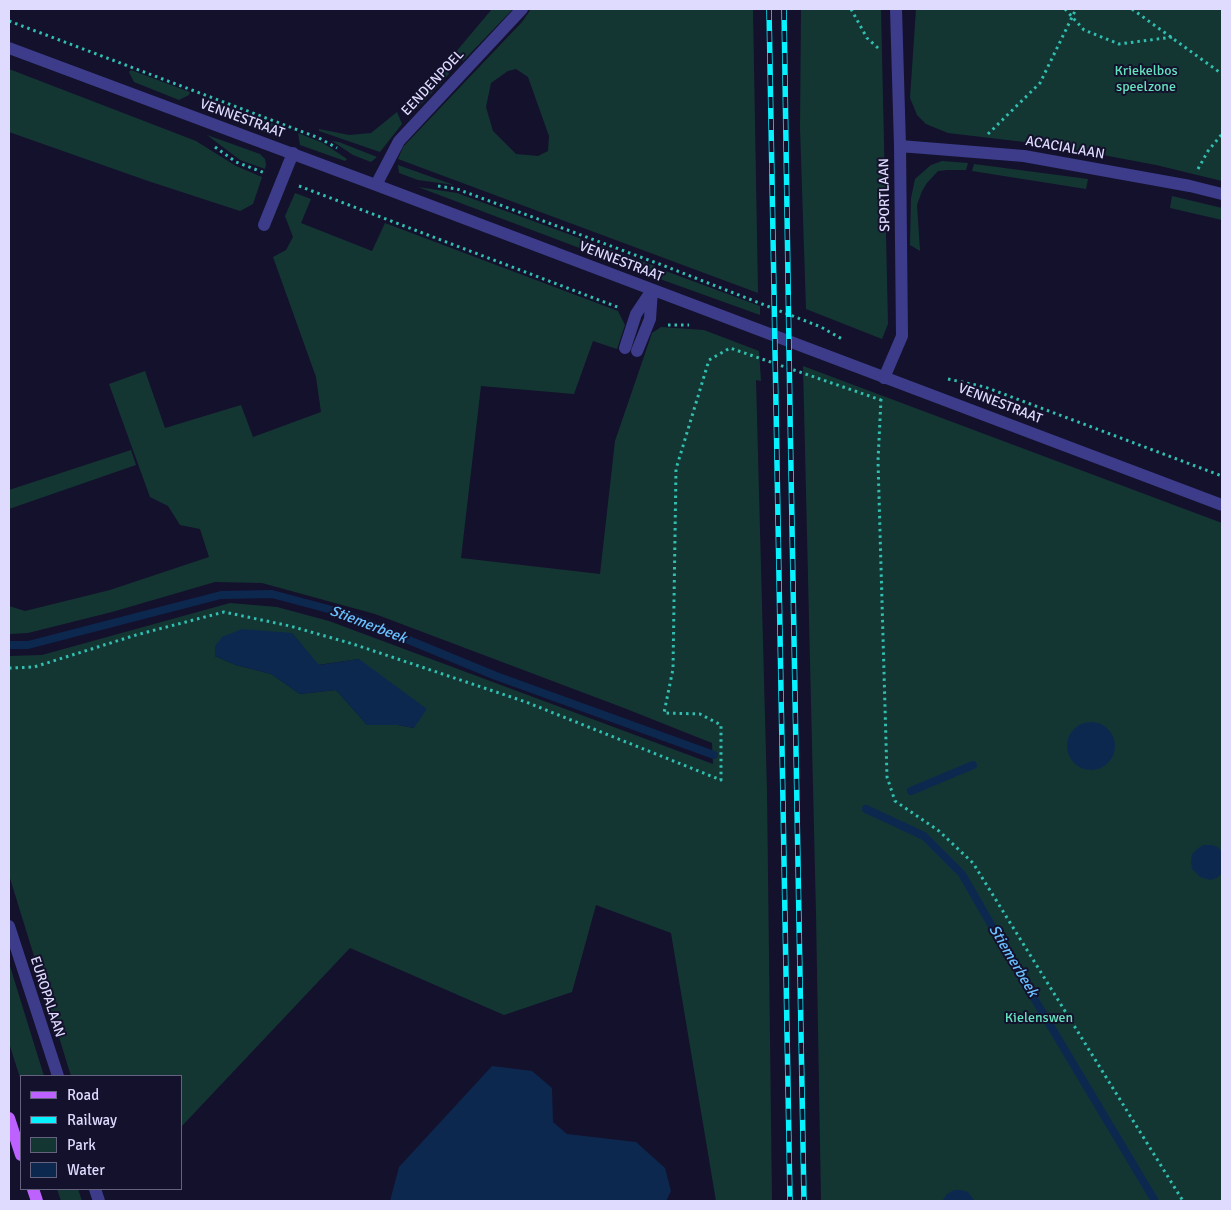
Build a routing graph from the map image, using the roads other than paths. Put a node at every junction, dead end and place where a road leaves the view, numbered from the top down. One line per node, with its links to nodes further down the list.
1 (522, 9): 6 (street, EENDENPOEL)
2 (896, 9): 4 (street, SPORTLAAN)
3 (9, 48): 5 (street, VENNESTRAAT)
4 (900, 146): 7 (street, ACACIALAAN); 10 (street, SPORTLAAN)
5 (293, 153): 6 (street, VENNESTRAAT); 8 (street)
6 (376, 185): 9 (street, VENNESTRAAT)
7 (1222, 194)
8 (264, 225)
9 (652, 290): 9 (street); 10 (street, VENNESTRAAT)
10 (884, 378): 11 (street, VENNESTRAAT)
11 (1222, 505)
12 (9, 926): 13 (street, EUROPALAAN)
13 (58, 1075)
14 (9, 1118): 15 (main road)
15 (20, 1152)

